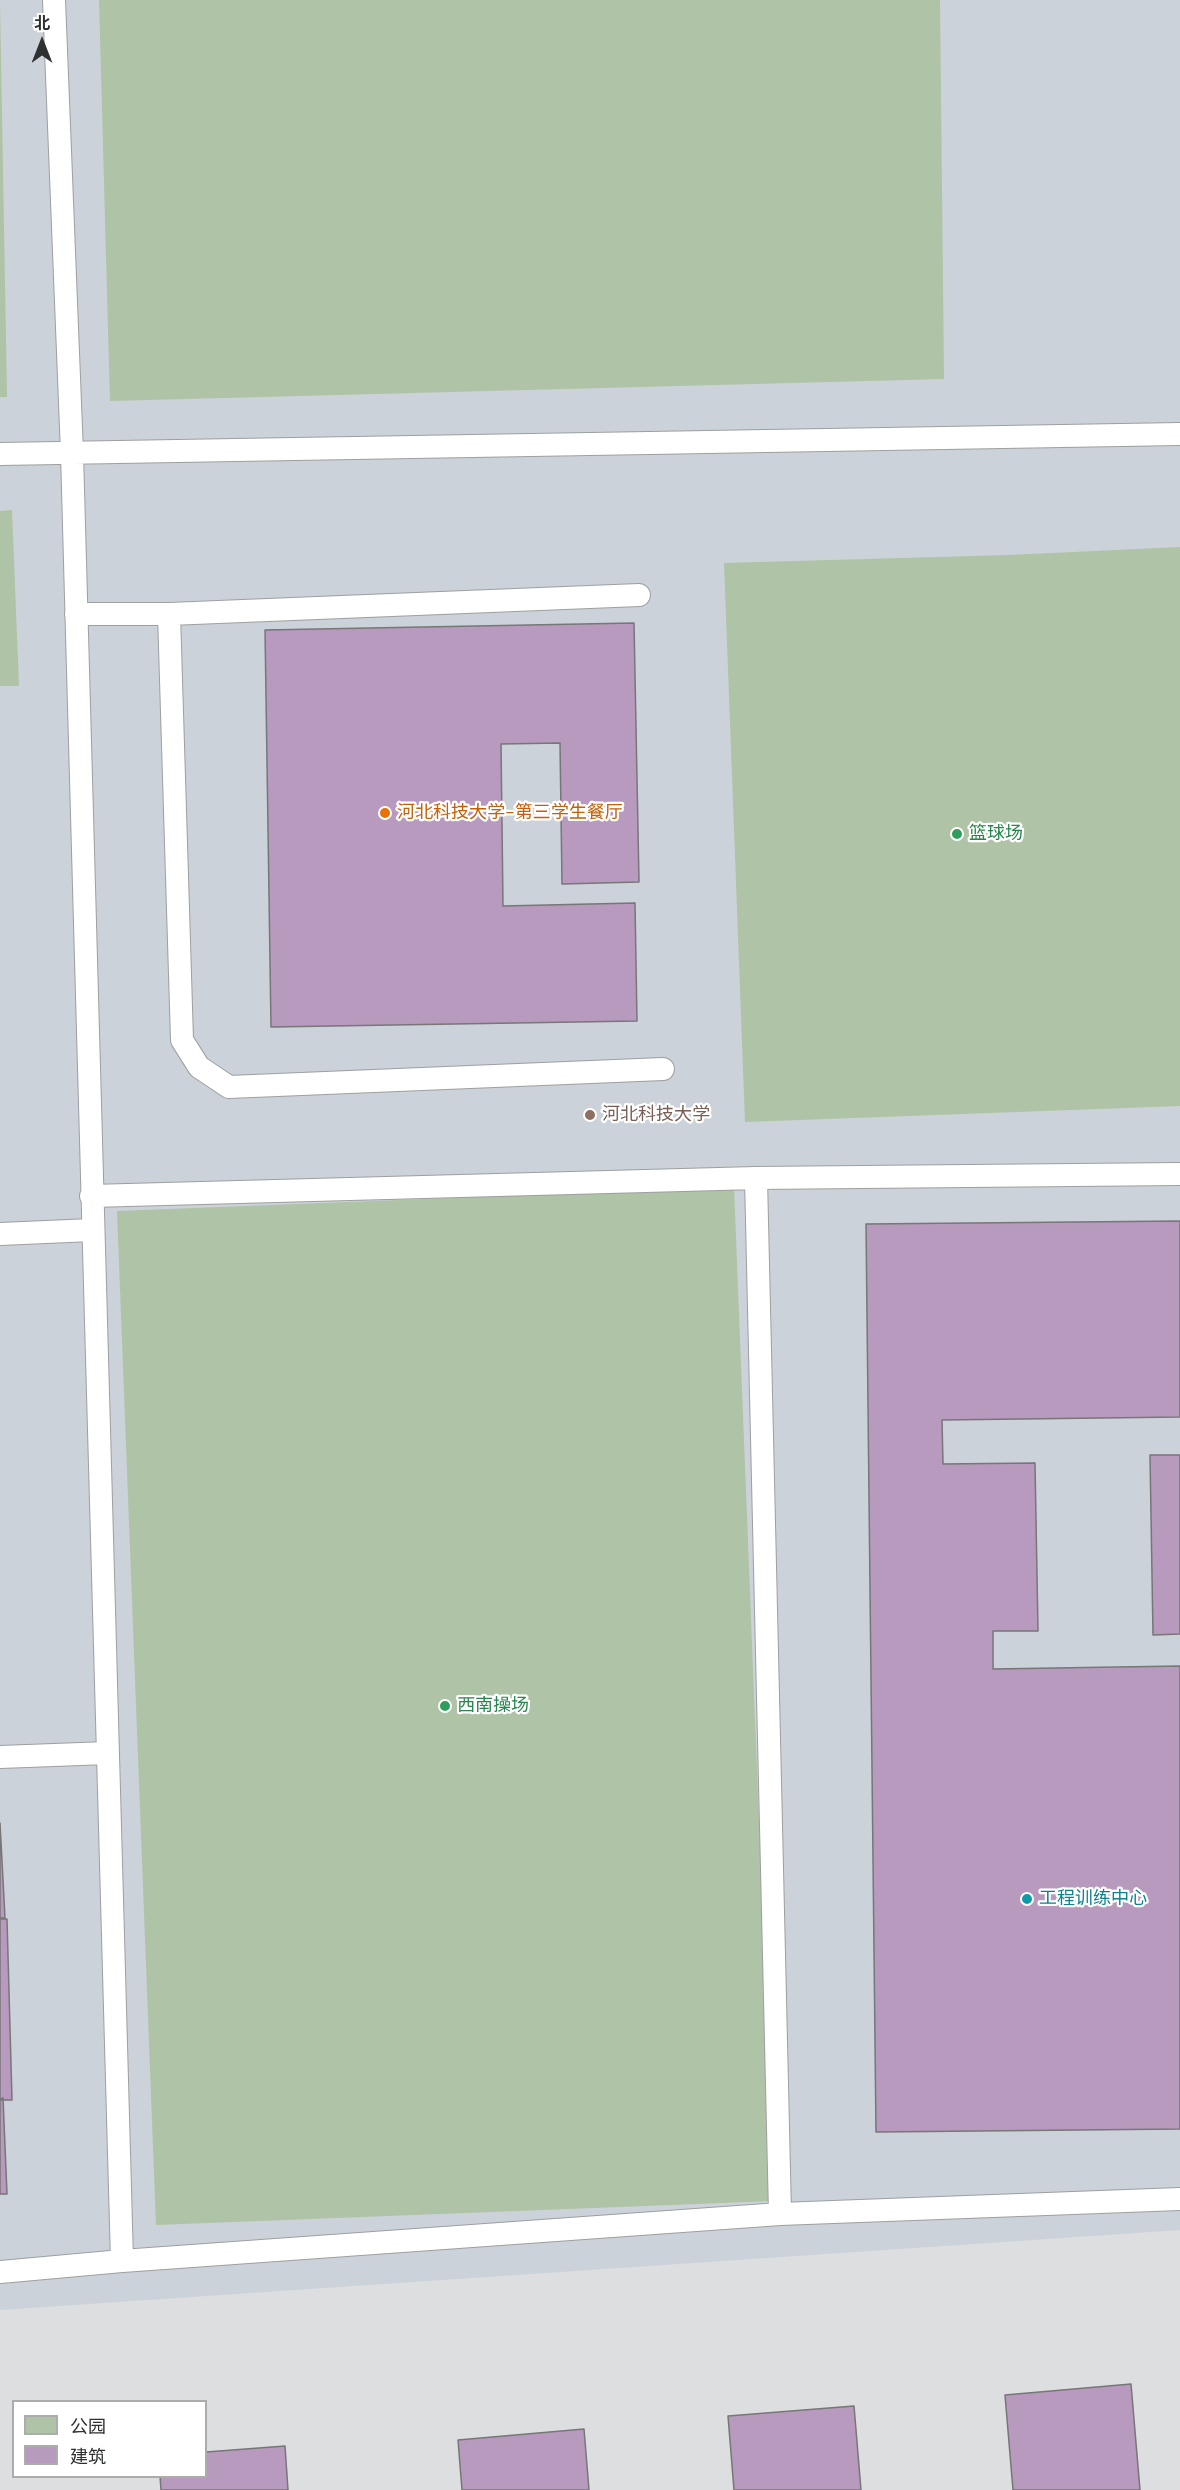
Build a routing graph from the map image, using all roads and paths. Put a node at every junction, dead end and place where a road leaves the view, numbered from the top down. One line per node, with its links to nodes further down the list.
1 (54, 0): 3 (lane)
2 (1180, 434): 3 (lane)
3 (72, 453): 4 (lane); 6 (lane)
4 (0, 454)
5 (639, 595): 7 (lane)
6 (76, 614): 7 (lane); 11 (lane)
7 (169, 614): 8 (lane)
8 (663, 1069)
9 (1180, 1174): 10 (lane)
10 (756, 1178): 11 (lane); 17 (lane)
11 (92, 1196): 12 (lane)
12 (92, 1230): 13 (lane); 14 (lane)
13 (0, 1234)
14 (108, 1753): 15 (lane); 18 (lane)
15 (0, 1757)
16 (1180, 2199): 17 (lane)
17 (780, 2214): 18 (lane)
18 (122, 2261): 19 (lane)
19 (0, 2272)

